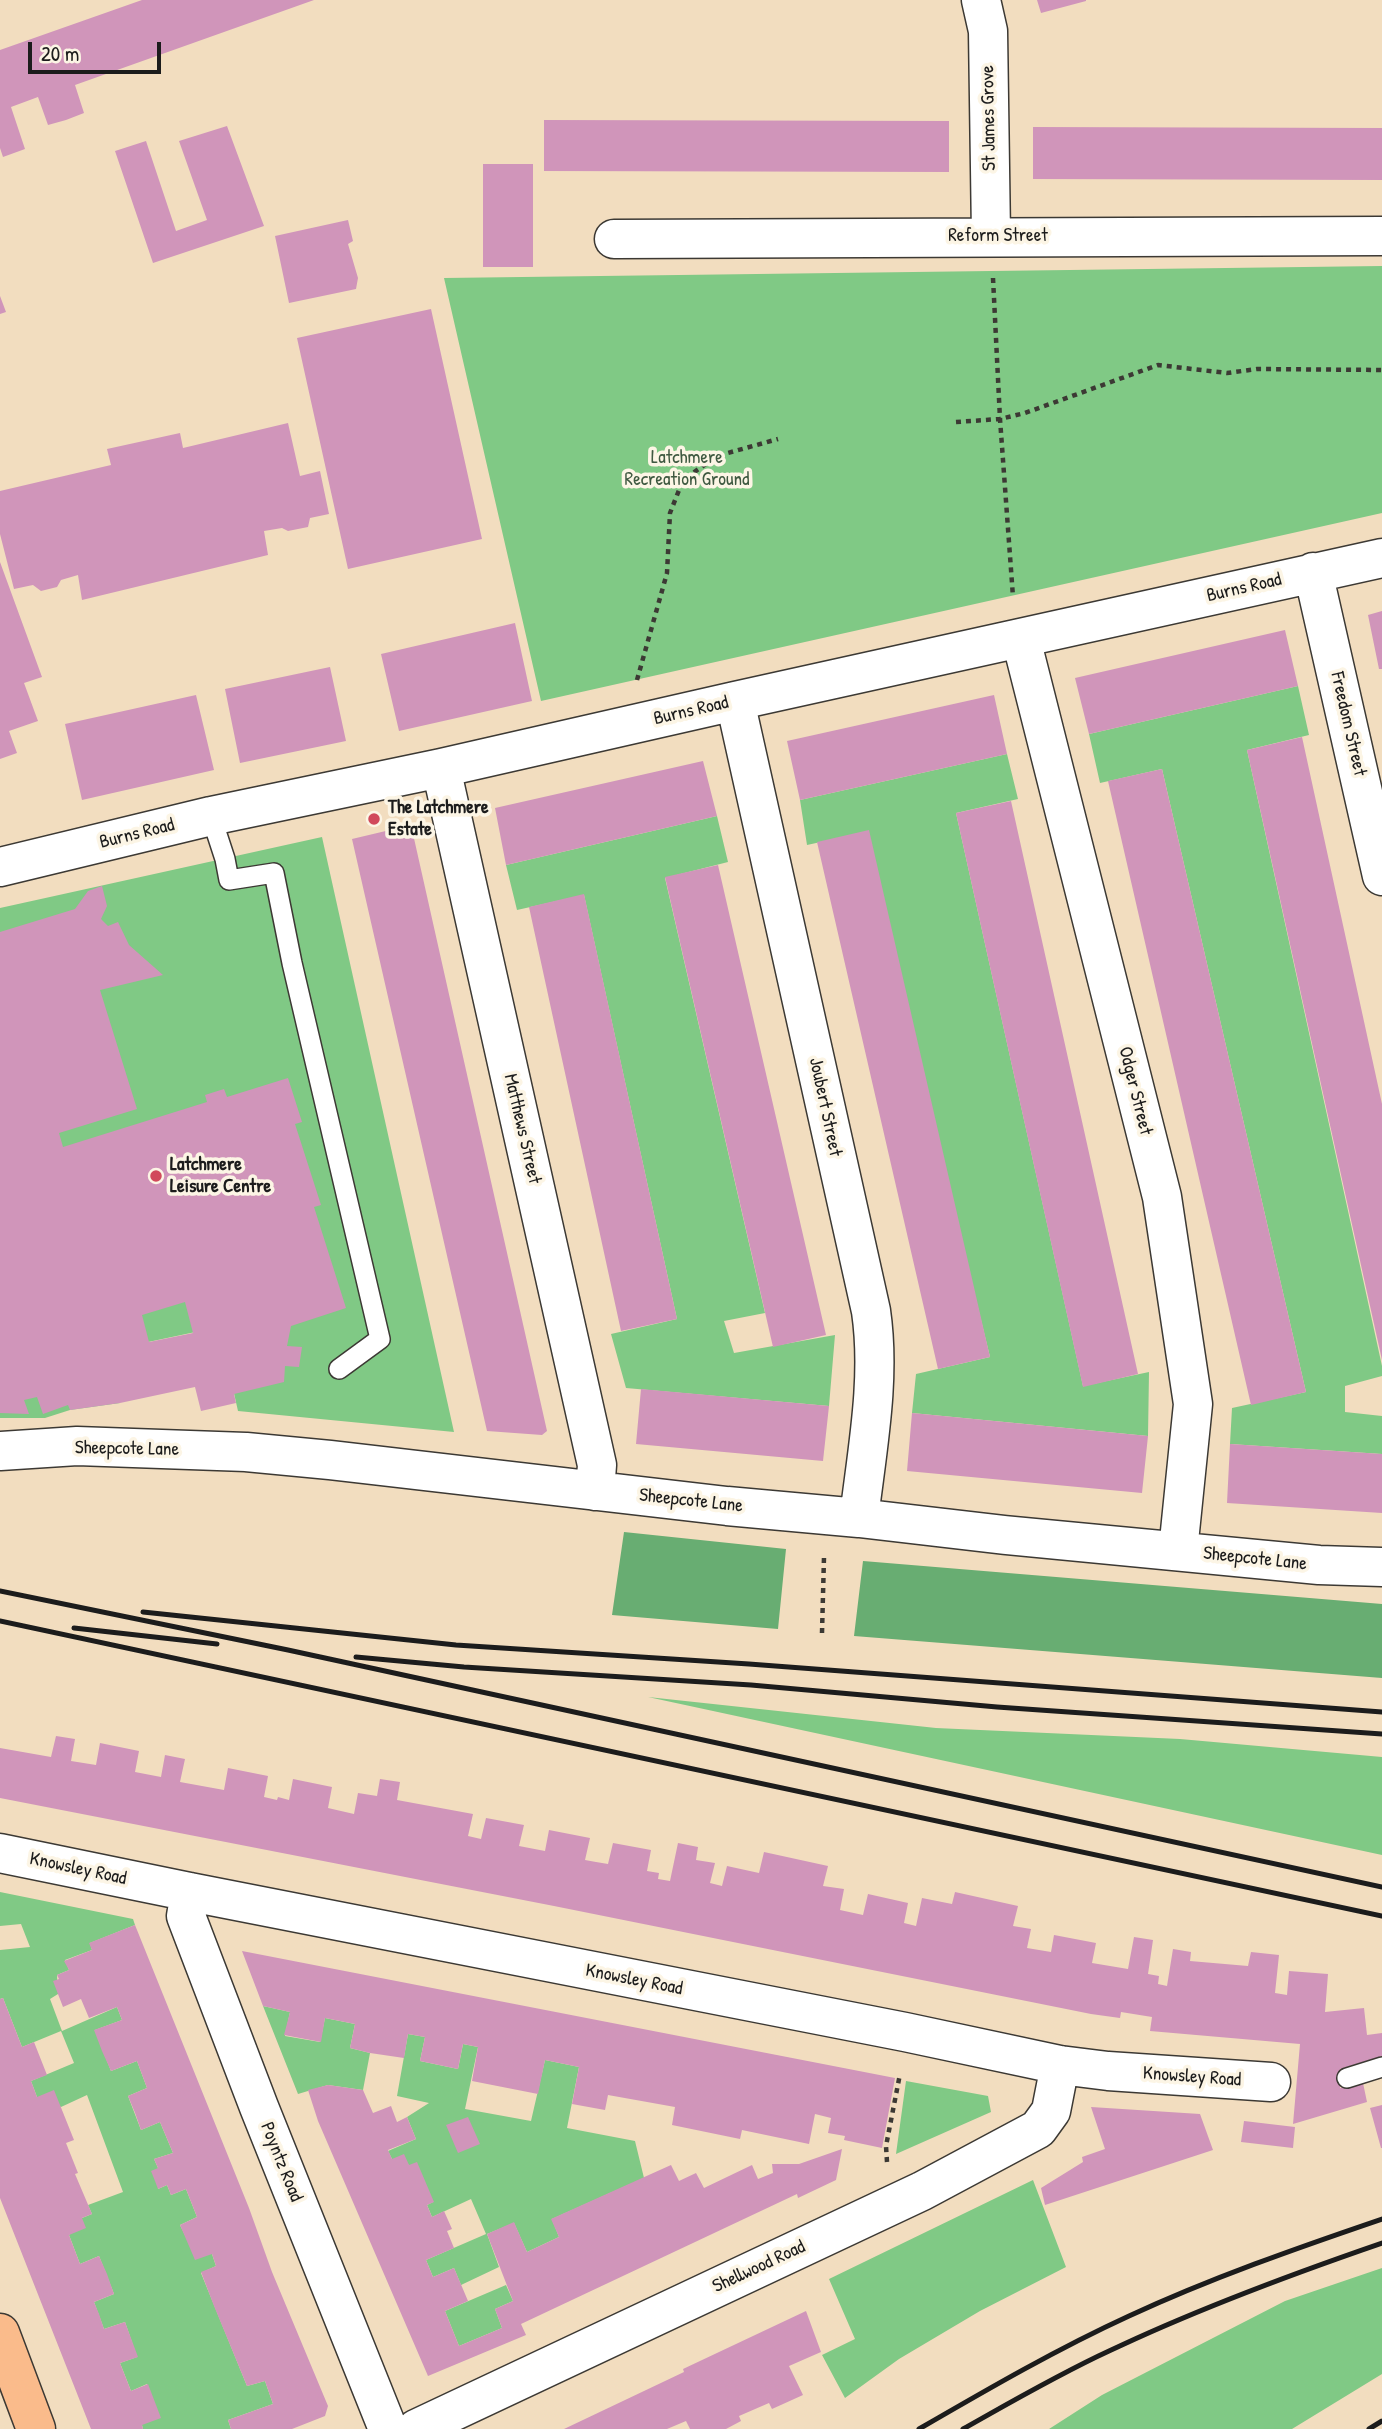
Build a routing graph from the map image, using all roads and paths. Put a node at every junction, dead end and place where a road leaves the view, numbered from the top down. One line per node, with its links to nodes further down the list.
1 (981, 0): 2 (street, St James Grove)
2 (991, 236): 3 (street, Reform Street); 4 (street, Reform Street); 6 (path)
3 (1382, 236)
4 (614, 239)
5 (1382, 370): 6 (path)
6 (1000, 419): 7 (path); 11 (path)
7 (956, 422)
8 (778, 439): 13 (path)
9 (1382, 558): 10 (street, Burns Road)
10 (1313, 572): 11 (street, Burns Road); 17 (street, Freedom Street)
11 (1020, 639): 12 (street, Burns Road); 22 (street, Odger Street)
12 (735, 701): 13 (street, Burns Road); 21 (street, Joubert Street)
13 (636, 724): 14 (street, Burns Road)
14 (441, 768): 15 (street, Burns Road); 20 (street, Matthews Street)
15 (211, 816): 16 (street, Burns Road); 18 (lane)
16 (0, 867)
17 (1382, 876)
18 (339, 1369)
19 (0, 1451): 20 (street, Sheepcote Lane)
20 (595, 1491): 21 (street, Sheepcote Lane)
21 (842, 1516): 22 (street, Sheepcote Lane); 24 (path)
22 (1178, 1551): 23 (street, Sheepcote Lane)
23 (1382, 1567)
24 (822, 1633)
25 (0, 1853): 26 (street, Knowsley Road)
26 (190, 1892): 27 (street, Knowsley Road); 35 (street, Poyntz Road)
27 (905, 2032): 28 (street, Knowsley Road); 32 (path)
28 (1060, 2065): 31 (street, Knowsley Road); 32 (street, Shellwood Road)
29 (1382, 2067): 30 (lane)
30 (1347, 2078)
31 (1280, 2085)
32 (900, 2201): 36 (street, Shellwood Road)
33 (0, 2333): 34 (highway)
34 (36, 2429)
35 (388, 2429)
36 (416, 2429)

